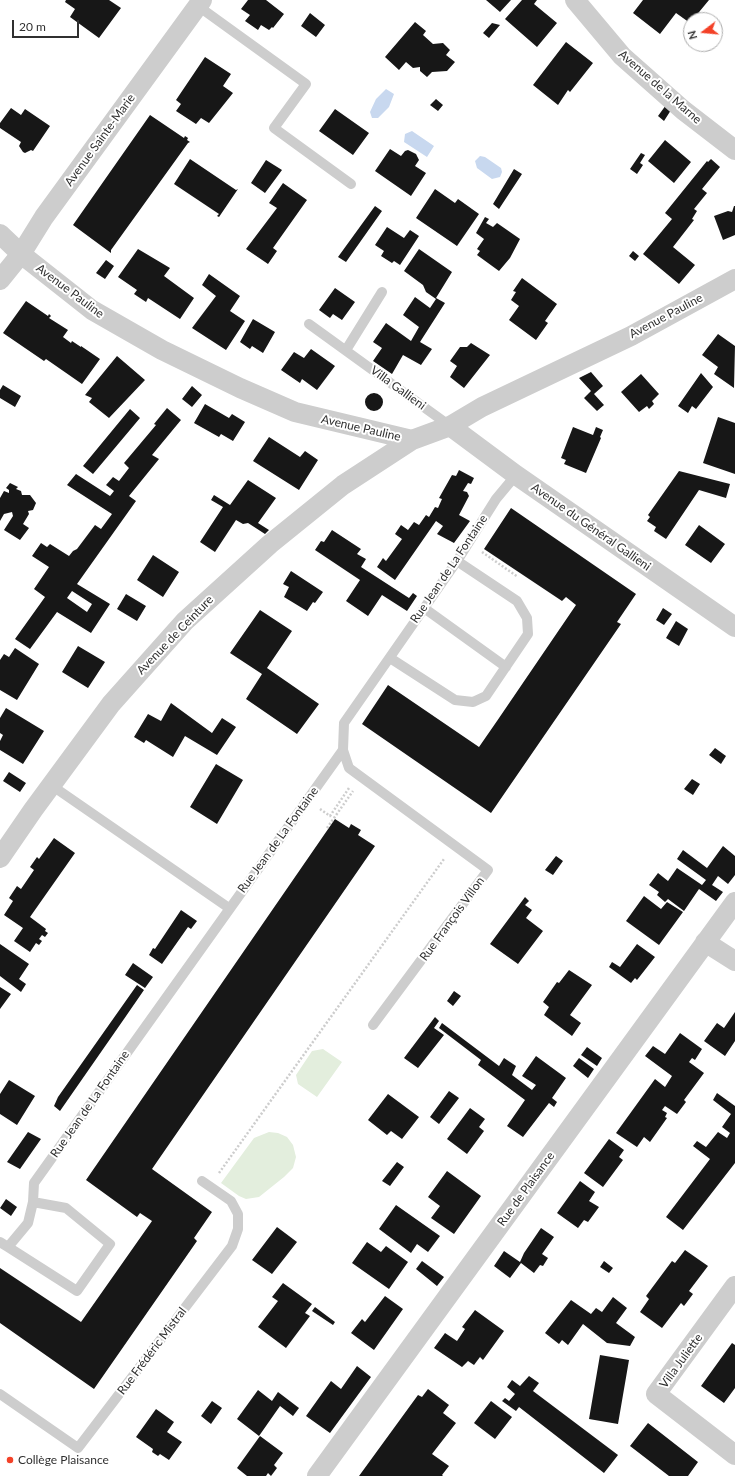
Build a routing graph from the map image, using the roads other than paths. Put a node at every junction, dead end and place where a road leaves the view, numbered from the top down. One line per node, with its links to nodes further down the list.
1 (575, 0): 3 (street, Avenue de la Marne)
2 (200, 3): 4 (lane); 6 (street, Avenue Sainte-Marie)
3 (735, 150)
4 (351, 184)
5 (0, 234): 6 (street, Avenue Pauline)
6 (21, 254): 8 (street, Avenue Sainte-Marie); 13 (street, Avenue Pauline)
7 (735, 279): 12 (street, Avenue Pauline)
8 (0, 280)
9 (382, 292): 11 (lane)
10 (309, 324): 11 (lane, Villa Gallieni)
11 (346, 350): 12 (lane, Villa Gallieni)
12 (450, 426): 13 (street, Avenue Pauline); 14 (street, Avenue du Général Gallieni)
13 (412, 440): 21 (street, Avenue de Ceinture)
14 (516, 475): 15 (lane, Rue Jean de La Fontaine); 17 (street, Avenue du Général Gallieni)
15 (457, 561): 16 (lane, Rue Jean de La Fontaine); 19 (lane)
16 (424, 608): 18 (lane, Rue Jean de La Fontaine); 19 (lane)
17 (735, 627)
18 (390, 658): 19 (lane); 20 (lane, Rue Jean de La Fontaine)
19 (506, 666)
20 (343, 750): 24 (lane, Rue Jean de La Fontaine); 27 (lane, Rue François Villon)
21 (51, 785): 22 (street, Avenue de Ceinture); 24 (lane)
22 (0, 858)
23 (735, 902): 25 (street, Rue de Plaisance)
24 (229, 908): 29 (lane, Rue Jean de La Fontaine)
25 (705, 942): 26 (street); 34 (street, Rue de Plaisance)
26 (735, 961)
27 (373, 1026)
28 (206, 1184): 32 (lane, Rue Frédéric Mistral)
29 (33, 1202): 30 (lane, Rue Jean de La Fontaine); 30 (lane)
30 (4, 1244)
31 (735, 1286): 33 (street, Villa Juliette)
32 (0, 1394)
33 (735, 1455)
34 (317, 1476)

